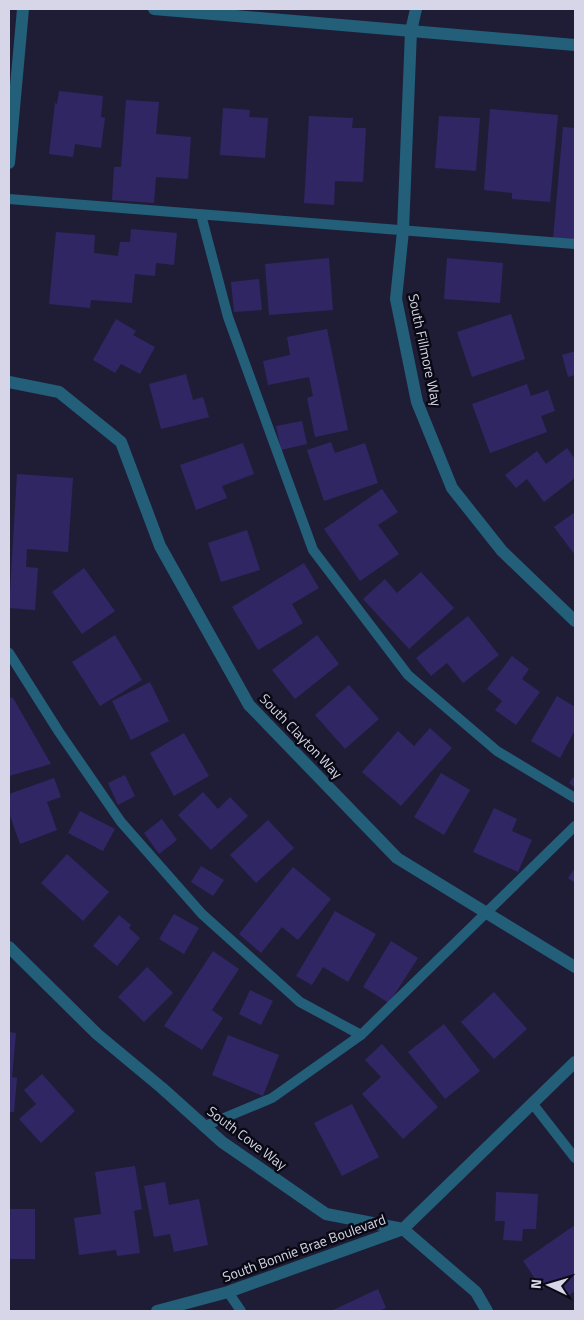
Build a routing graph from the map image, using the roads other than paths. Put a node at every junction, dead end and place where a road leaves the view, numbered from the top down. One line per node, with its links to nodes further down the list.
1 (23, 9): 6 (street)
2 (154, 9): 4 (street)
3 (416, 9): 4 (street, South Fillmore Way)
4 (411, 31): 5 (street); 9 (street, South Fillmore Way)
5 (575, 45)
6 (9, 163)
7 (9, 199): 8 (lane)
8 (201, 214): 9 (lane); 14 (lane)
9 (403, 231): 10 (lane); 12 (street, South Fillmore Way)
10 (575, 244)
11 (9, 382): 16 (street, South Clayton Way)
12 (575, 621)
13 (9, 653): 19 (lane)
14 (575, 798)
15 (575, 826): 16 (lane)
16 (487, 912): 18 (street, South Clayton Way); 19 (lane)
17 (9, 947): 22 (street, South Cove Way)
18 (575, 967)
19 (361, 1035): 22 (lane)
20 (575, 1062): 21 (street, South Bonnie Brae Boulevard)
21 (532, 1103): 23 (lane); 24 (street, South Bonnie Brae Boulevard)
22 (204, 1126): 24 (street, South Cove Way)
23 (575, 1158)
24 (403, 1229): 25 (street, South Bonnie Brae Boulevard); 28 (street, South Cove Way)
25 (228, 1292): 26 (street, South Bonnie Brae Boulevard); 27 (lane)
26 (157, 1311)
27 (241, 1311)
28 (487, 1311)

